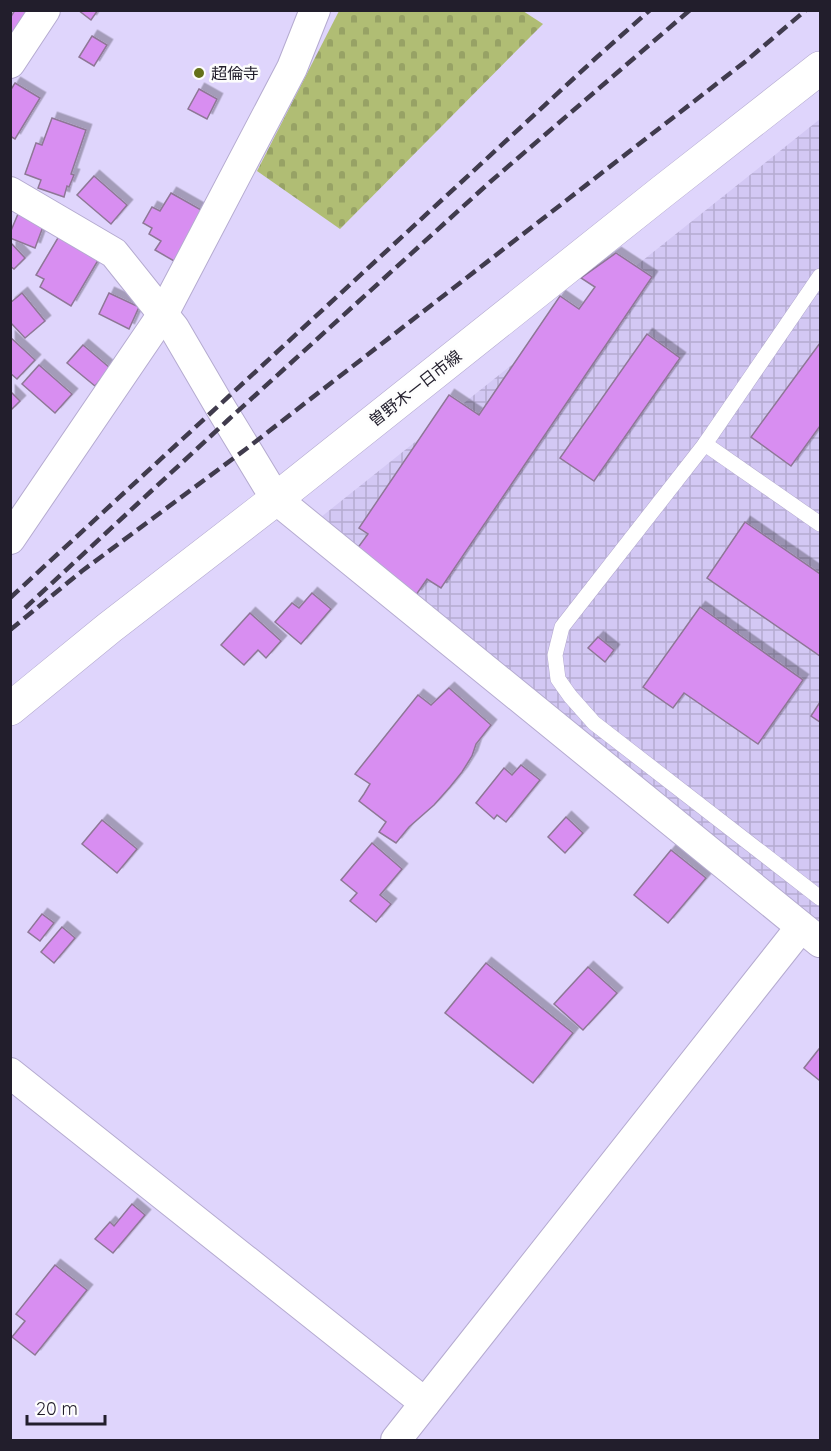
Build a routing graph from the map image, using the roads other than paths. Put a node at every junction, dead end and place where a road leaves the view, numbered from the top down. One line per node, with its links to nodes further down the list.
1 (45, 10): 3 (street)
2 (315, 10): 7 (street)
3 (10, 63)
4 (820, 68): 9 (main road, 曽野木一日市線)
5 (10, 192): 7 (street)
6 (820, 276): 8 (lane)
7 (163, 314): 9 (street); 11 (street)
8 (705, 444): 10 (lane); 13 (lane)
9 (276, 499): 12 (main road, 曽野木一日市線); 14 (street)
10 (820, 524)
11 (10, 538)
12 (10, 709)
13 (820, 898)
14 (811, 935): 16 (street)
15 (10, 1073): 16 (street)
16 (425, 1403): 17 (street)
17 (396, 1440)

